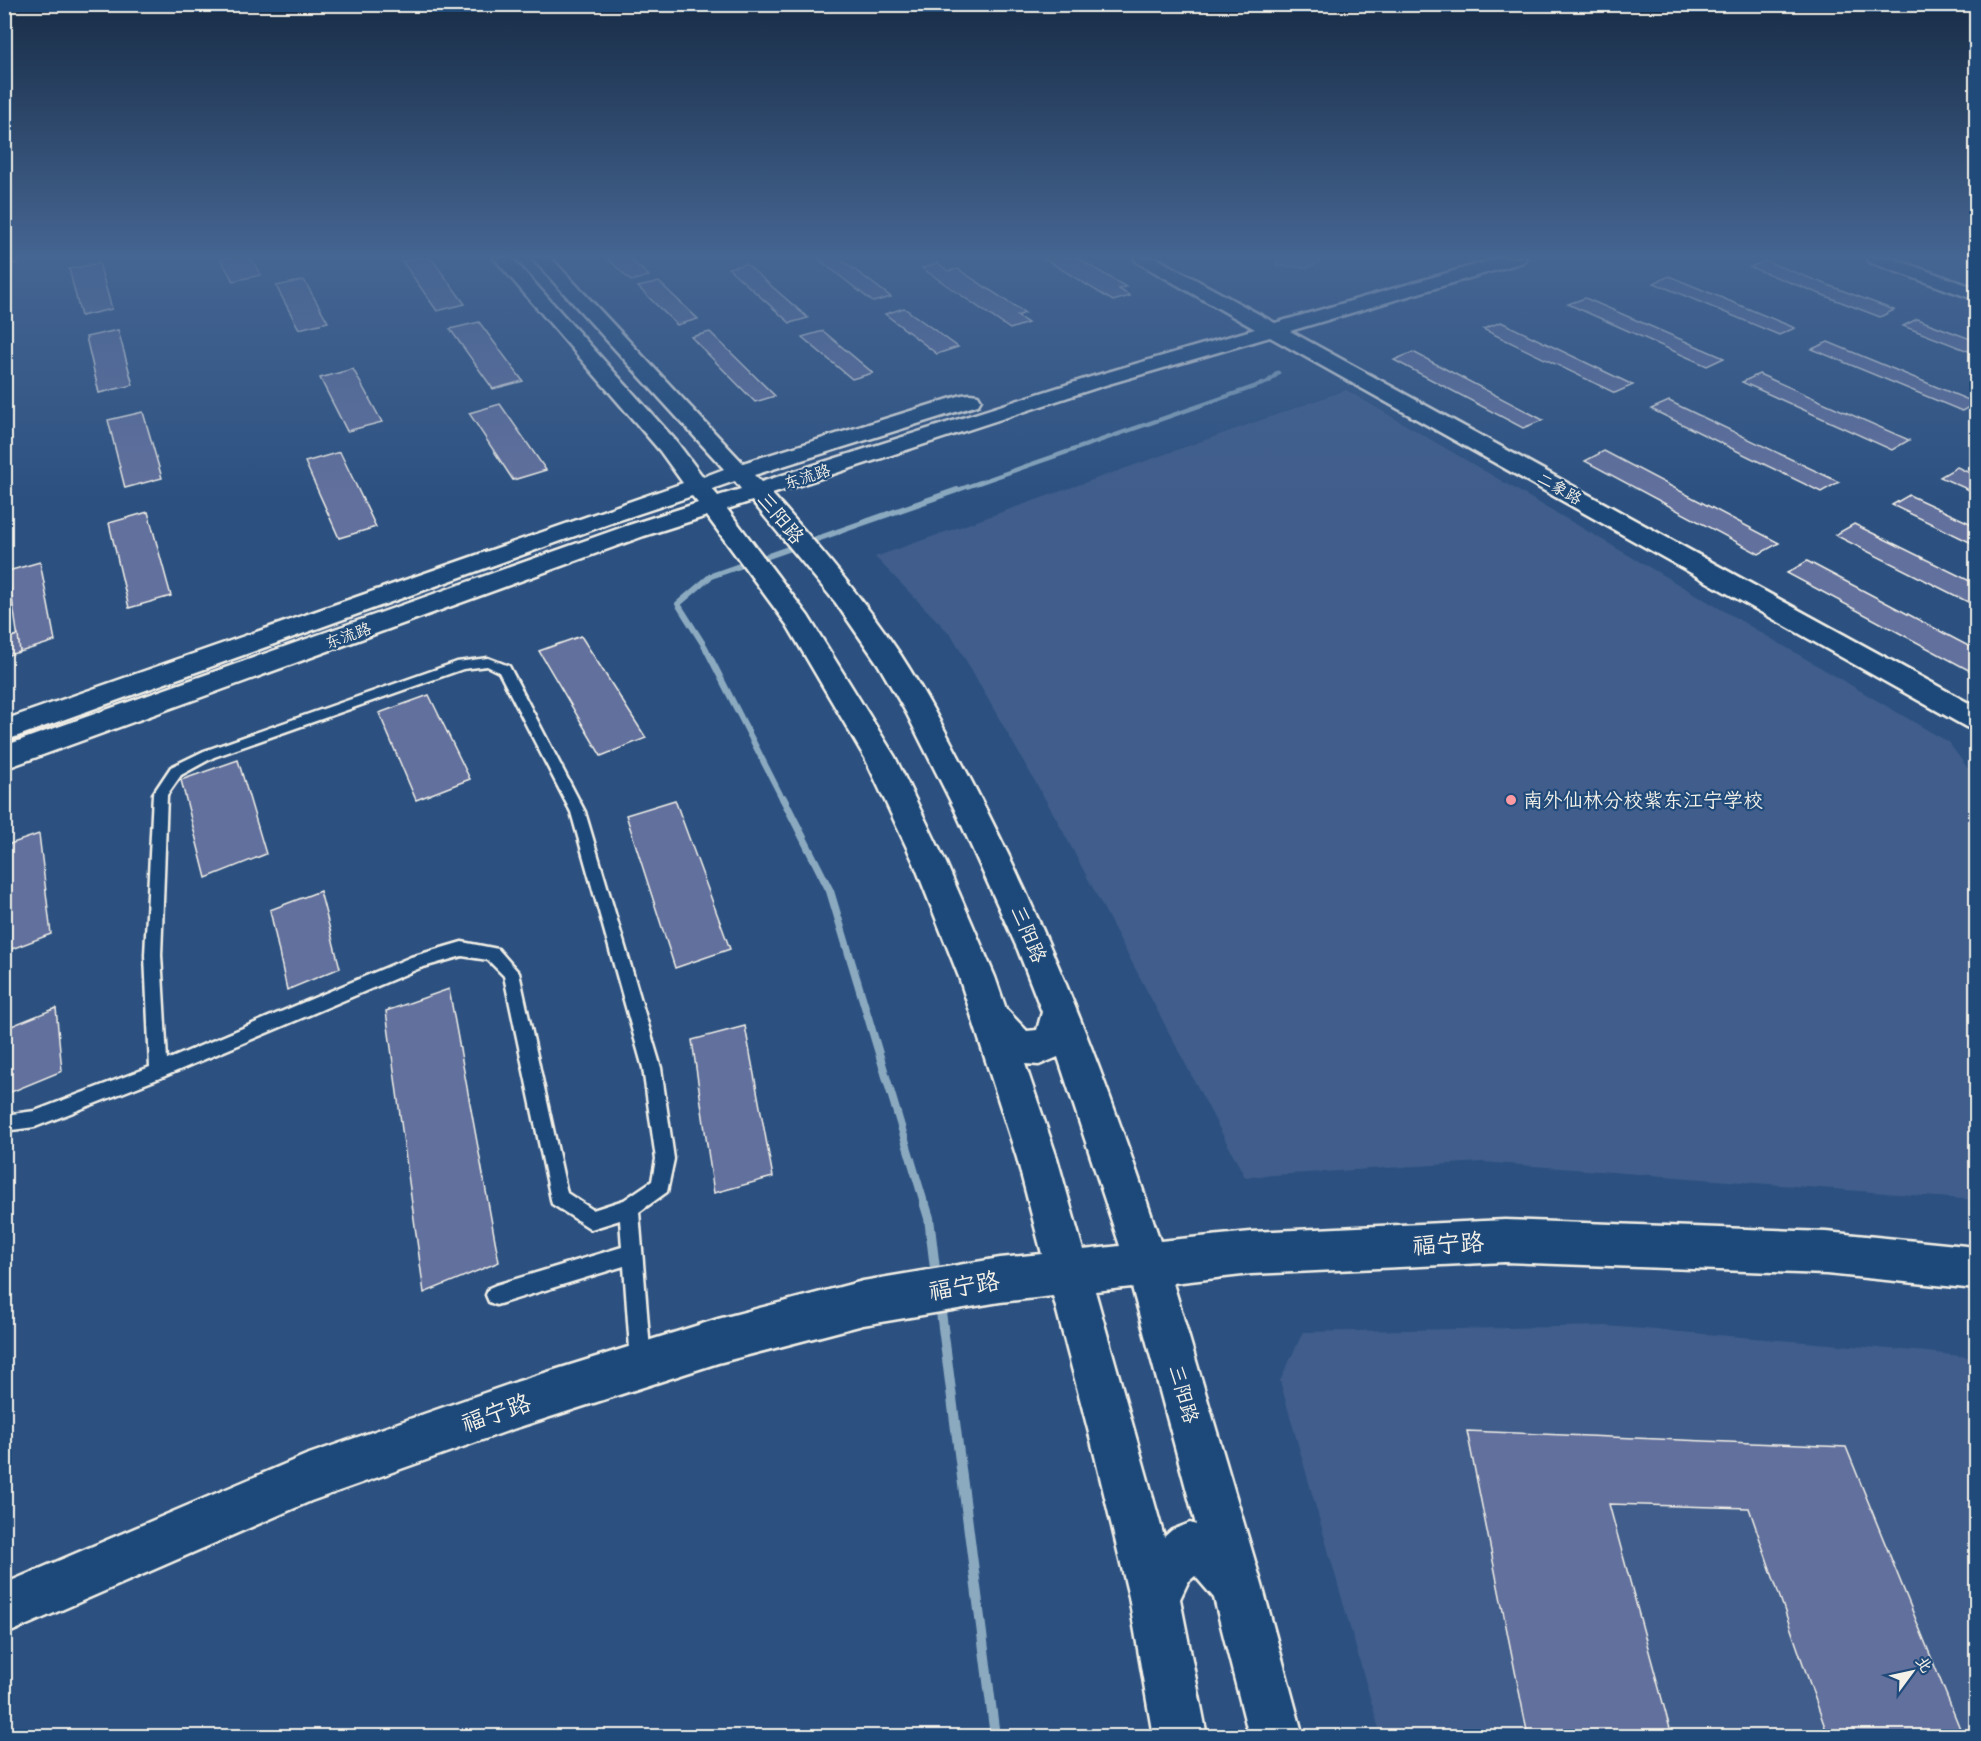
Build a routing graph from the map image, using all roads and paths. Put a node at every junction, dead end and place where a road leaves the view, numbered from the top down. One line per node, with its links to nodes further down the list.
1 (574, 339): 10 (main road)
2 (617, 339): 8 (main road, 三阳路)
3 (1175, 339): 6 (main road)
4 (1239, 339): 9 (main road, 东流路)
5 (1291, 339): 11 (main road, 二象路)
6 (1040, 379)
7 (983, 396): 8 (main road, 东流路)
8 (740, 471): 9 (main road, 三阳路); 10 (main road, 东流路)
9 (759, 491): 10 (main road, 东流路); 14 (main road, 三阳路)
10 (705, 496): 12 (main road, 东流路); 13 (main road, 东流路); 15 (main road)
11 (1977, 720)
12 (4, 731)
13 (4, 758)
14 (1060, 1012): 15 (main road); 20 (main road, 三阳路)
15 (990, 1018): 22 (main road)
16 (159, 1071): 17 (lane); 18 (lane); 18 (lane)
17 (4, 1123)
18 (628, 1208): 19 (lane)
19 (632, 1254): 23 (lane); 24 (lane)
20 (1148, 1264): 21 (main road, 福宁路); 22 (main road, 福宁路); 25 (main road, 三阳路)
21 (1977, 1268)
22 (1069, 1272): 24 (main road, 福宁路); 26 (main road)
23 (496, 1295)
24 (641, 1365): 27 (main road, 福宁路)
25 (1238, 1586): 26 (main road); 29 (main road, 三阳路)
26 (1154, 1598): 28 (main road)
27 (4, 1610)
28 (1179, 1737)
29 (1276, 1737)

